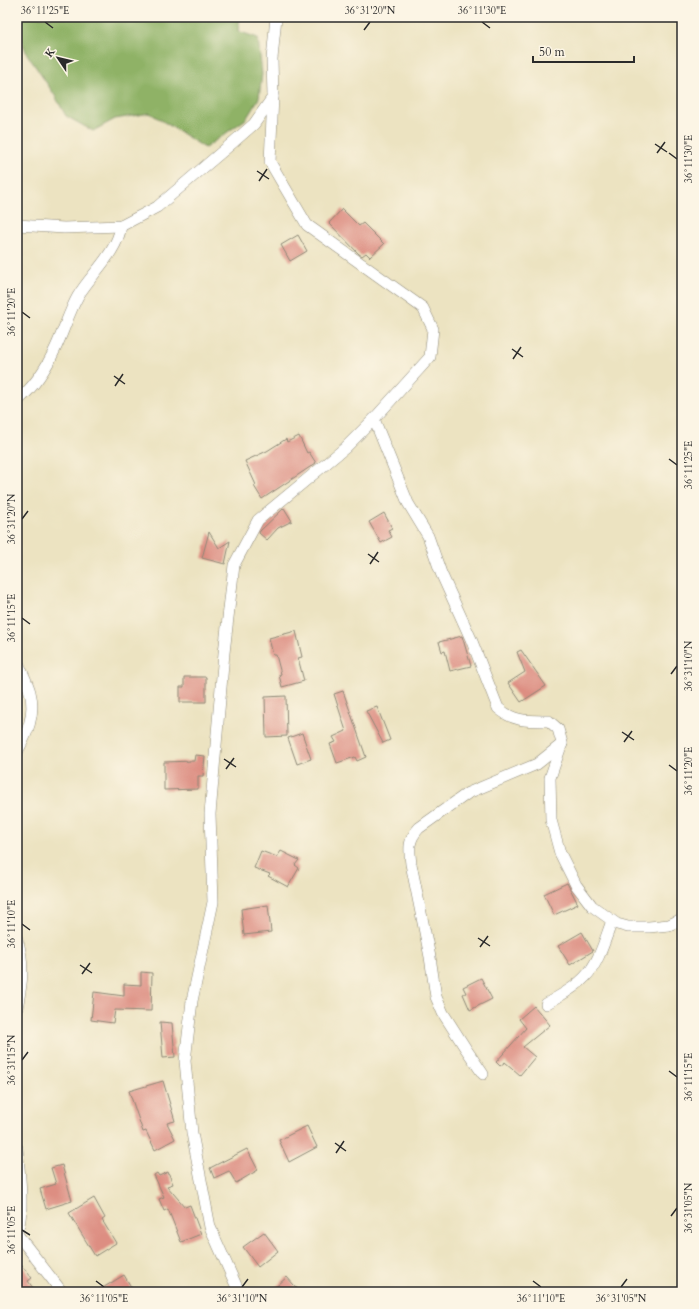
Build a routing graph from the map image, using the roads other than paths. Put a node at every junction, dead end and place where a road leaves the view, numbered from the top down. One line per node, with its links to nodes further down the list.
1 (276, 17): 2 (street)
2 (273, 96): 4 (street); 6 (street)
3 (17, 225): 4 (street)
4 (122, 226): 5 (street)
5 (17, 401)
6 (374, 419): 8 (street); 20 (street)
7 (17, 660): 9 (street)
8 (562, 744): 11 (street); 15 (street)
9 (17, 752)
10 (682, 919): 11 (street)
11 (612, 921): 13 (street)
12 (17, 939): 14 (street)
13 (546, 1004)
14 (17, 1008)
15 (483, 1074)
16 (17, 1148): 17 (street)
17 (17, 1230)
18 (17, 1234): 19 (street)
19 (62, 1292)
20 (239, 1292)

